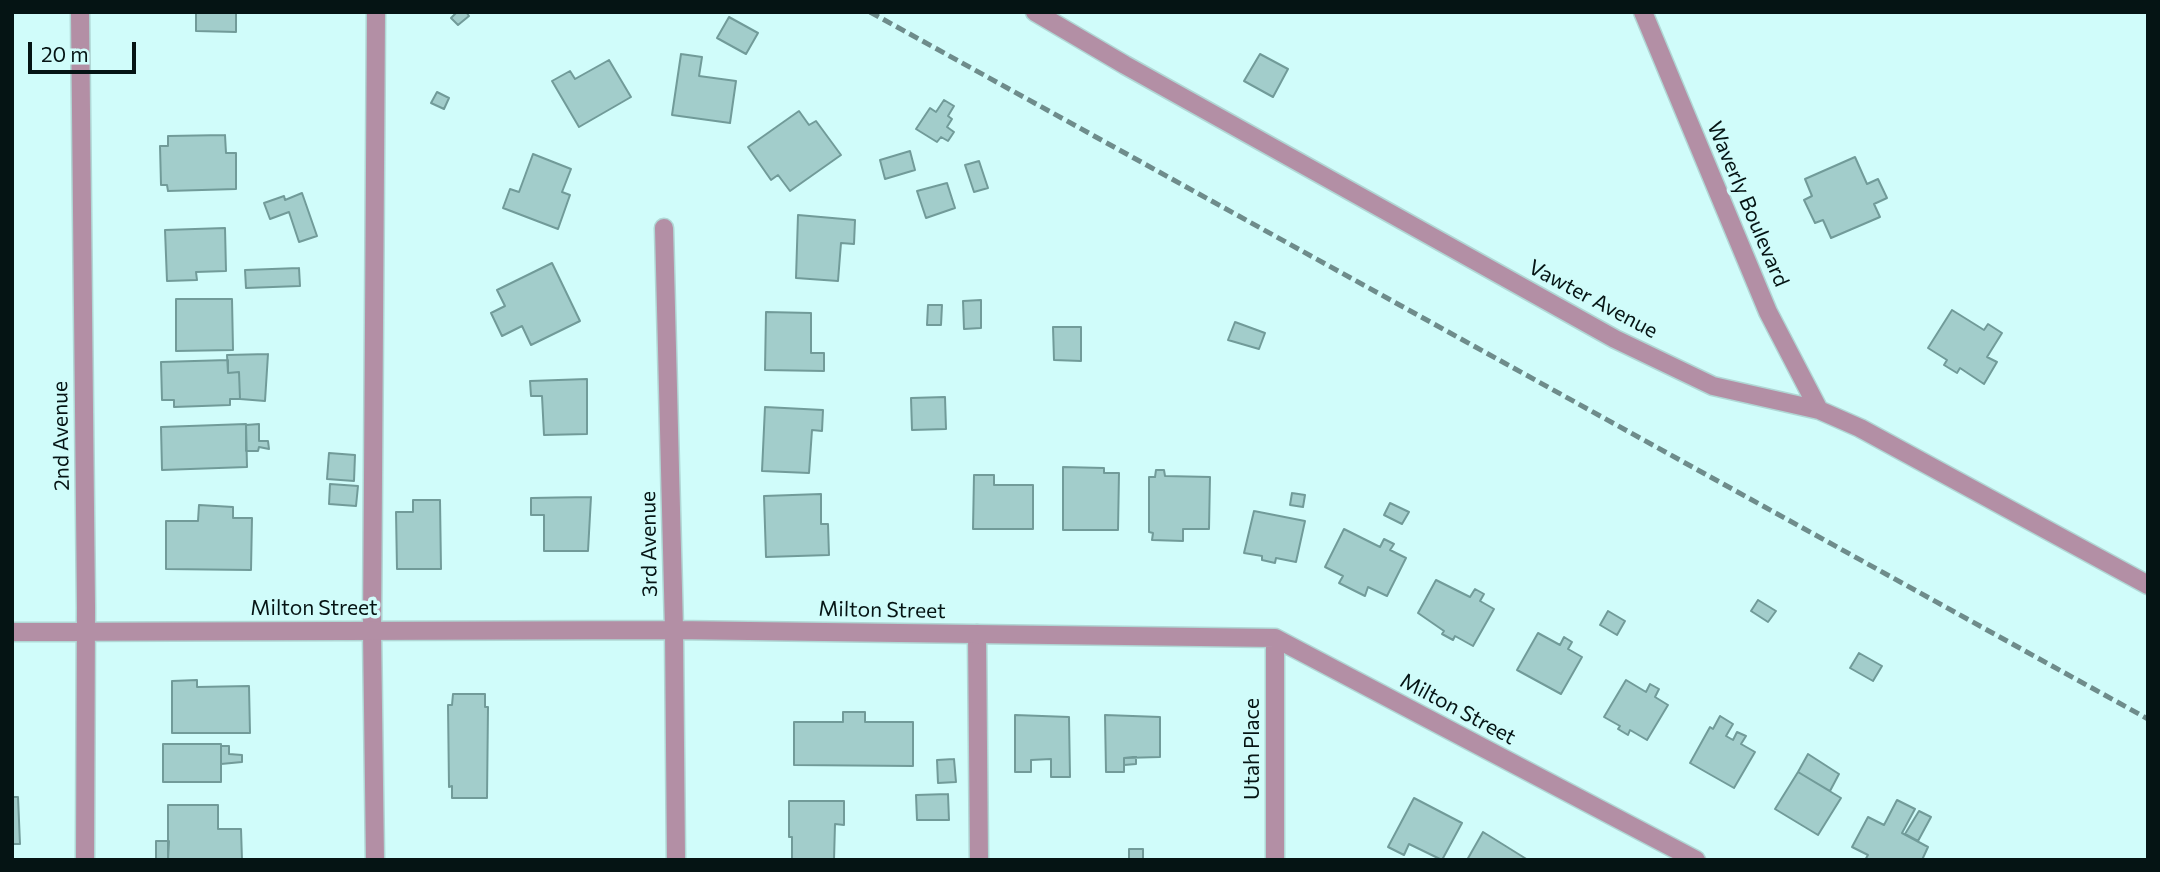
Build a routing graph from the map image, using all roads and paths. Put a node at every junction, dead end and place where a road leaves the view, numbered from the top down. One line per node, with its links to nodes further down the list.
1 (80, 12): 9 (street, 2nd Avenue)
2 (376, 12): 10 (street)
3 (1035, 12): 6 (street, Vawter Avenue)
4 (1643, 12): 6 (street, Waverly Boulevard)
5 (664, 228): 8 (street, 3rd Avenue)
6 (1819, 410): 7 (street, Vawter Avenue)
7 (2148, 585)
8 (674, 630): 10 (street, Milton Street); 12 (street, Milton Street); 16 (street, 3rd Avenue)
9 (86, 631): 10 (street, Milton Street); 11 (street, Milton Street); 14 (street, 2nd Avenue)
10 (372, 631): 15 (street)
11 (12, 632)
12 (977, 635): 13 (street, Milton Street); 17 (street)
13 (1275, 638): 18 (street, Utah Place); 19 (street, Milton Street)
14 (85, 860)
15 (375, 860)
16 (676, 860)
17 (979, 860)
18 (1275, 860)
19 (1696, 860)

